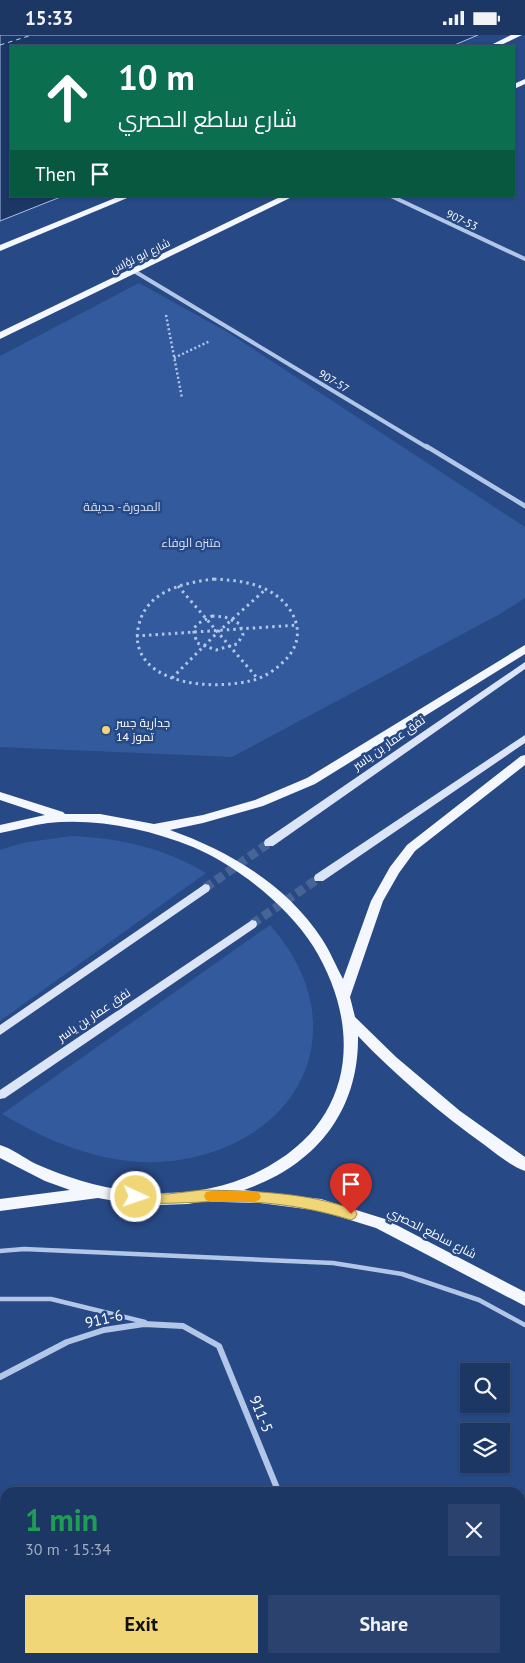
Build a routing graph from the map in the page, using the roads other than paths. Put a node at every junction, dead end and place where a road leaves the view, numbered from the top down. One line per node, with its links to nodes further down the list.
1 (518, 35): 2 (main road)
2 (495, 45)
3 (126, 197): 6 (main road)
4 (288, 197): 8 (main road, شارع ابو نؤاس)
5 (393, 197): 7 (street, 907-53)
6 (0, 248)
7 (525, 259)
8 (134, 271): 9 (main road, شارع ابو نؤاس); 10 (street, 907-57)
9 (0, 336)
10 (525, 507)
11 (525, 649): 17 (main road)
12 (525, 665): 19 (main road, نفق عمار بن ياسر)
13 (525, 738): 20 (main road)
14 (525, 759): 23 (main road)
15 (0, 796): 16 (main road)
16 (69, 818): 17 (main road); 18 (main road)
17 (152, 828): 23 (main road)
18 (0, 829)
19 (269, 843)
20 (319, 878)
21 (205, 888): 25 (main road)
22 (252, 924): 26 (main road, نفق عمار بن ياسر)
23 (344, 996): 24 (main road)
24 (350, 1021): 28 (main road); 30 (main road)
25 (0, 1031)
26 (1, 1095)
27 (0, 1151): 29 (main road)
28 (525, 1165)
29 (102, 1193): 30 (main road); 31 (main road)
30 (202, 1196): 34 (main road, شارع ساطع الحصري)
31 (0, 1205)
32 (0, 1251): 36 (lane)
33 (0, 1299): 35 (lane)
34 (525, 1299)
35 (153, 1324): 37 (street, 911-6); 38 (street, 911-6)
36 (525, 1325)
37 (218, 1346): 39 (street, 911-5)
38 (0, 1377)
39 (277, 1487)

